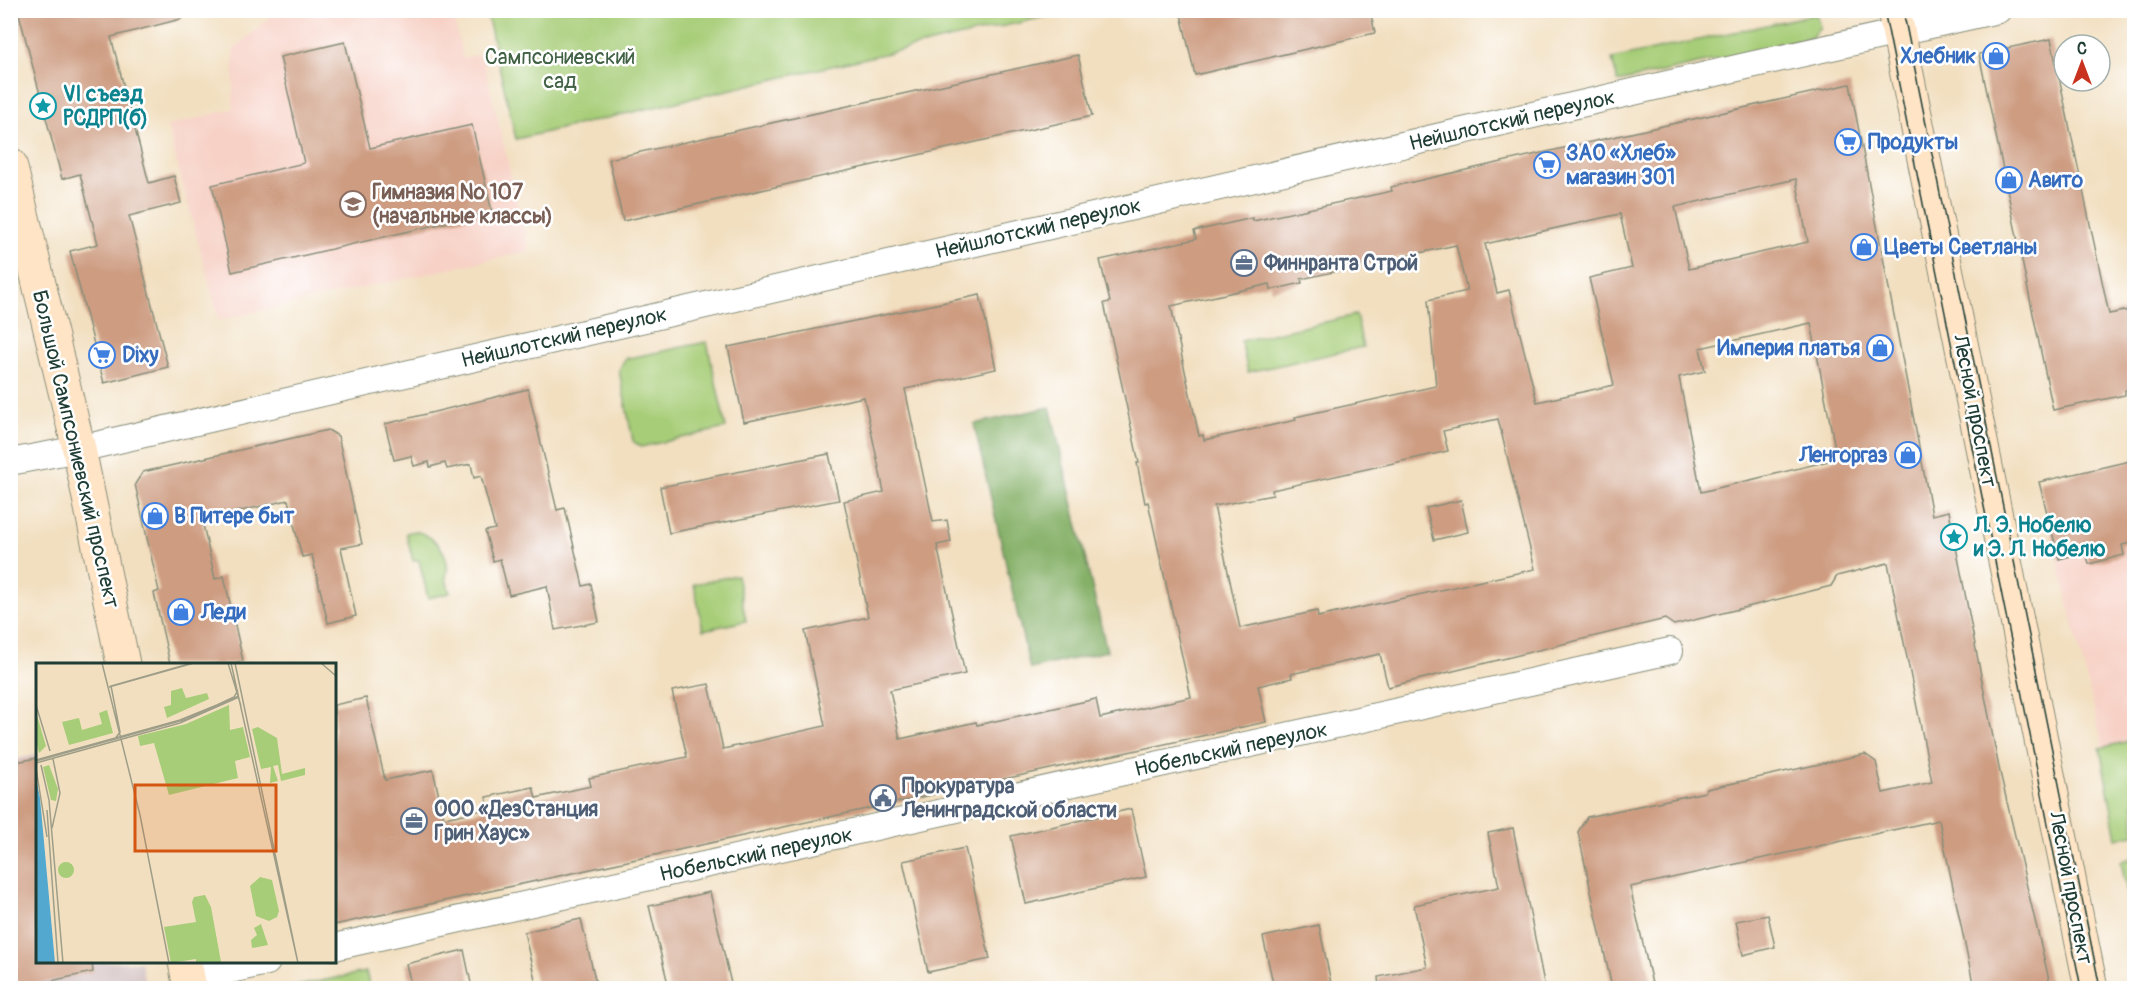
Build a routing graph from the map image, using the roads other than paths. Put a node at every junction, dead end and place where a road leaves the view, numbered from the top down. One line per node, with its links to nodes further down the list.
1 (1998, 10): 2 (street, Нейшлотский переулок)
2 (1897, 21): 4 (street, Нейшлотский переулок); 11 (main road, Лесной проспект)
3 (10, 164): 4 (main road, Большой Сампсониевский проспект)
4 (79, 449): 5 (street, Нейшлотский переулок); 7 (main road, Большой Сампсониевский проспект)
5 (10, 462)
6 (1670, 651): 8 (street, Нобельский переулок)
7 (123, 663)
8 (336, 947)
9 (261, 963): 10 (street)
10 (188, 976)
11 (2091, 988)

